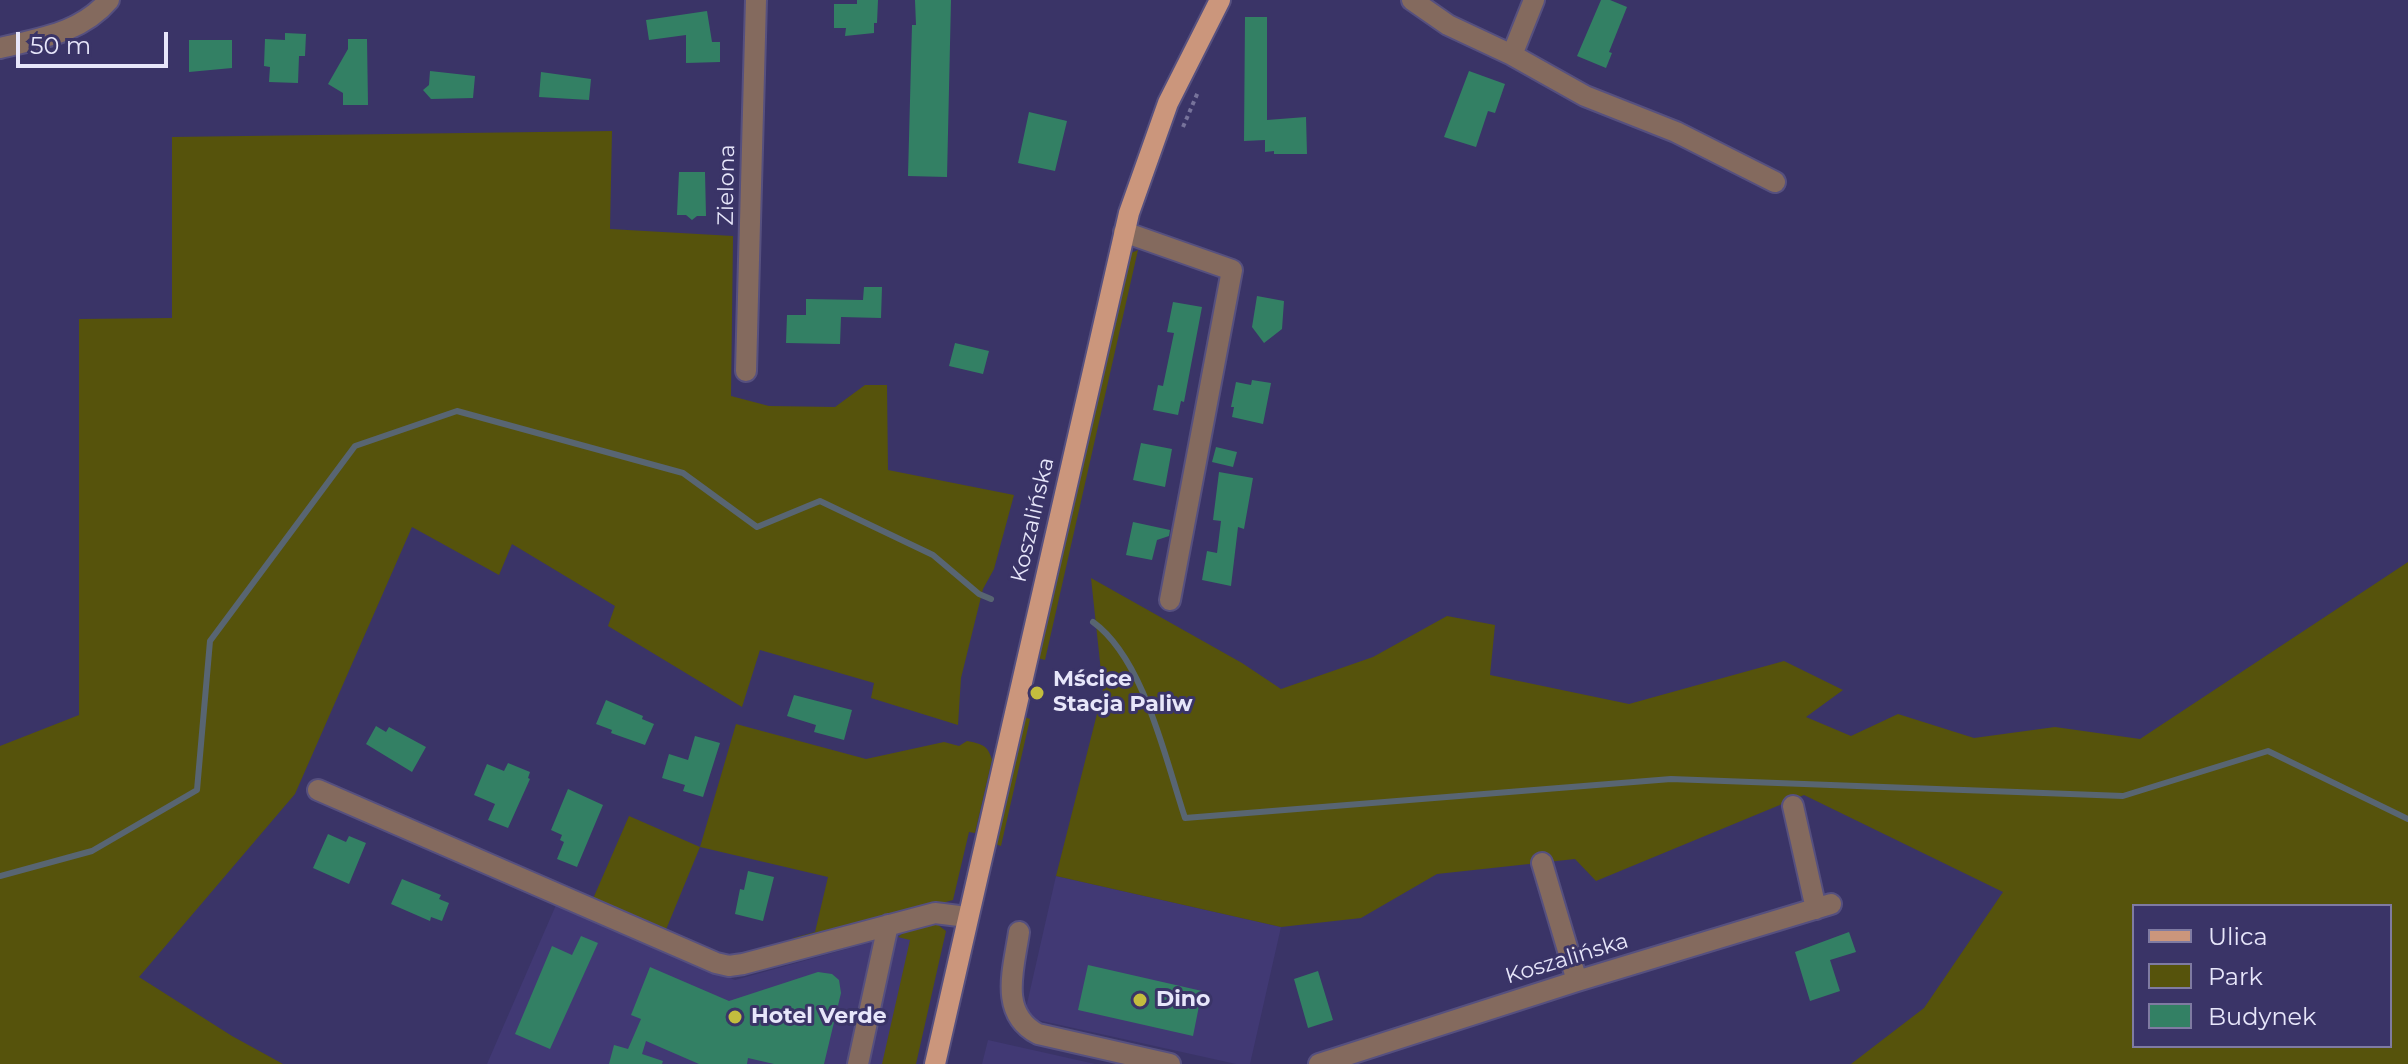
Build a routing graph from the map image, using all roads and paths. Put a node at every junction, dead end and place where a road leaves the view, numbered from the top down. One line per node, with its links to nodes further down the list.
1 (109, 0): 6 (street)
2 (756, 0): 12 (street, Zielona)
3 (1220, 0): 11 (main road, Koszalińska)
4 (1412, 0): 7 (street)
5 (1534, 0): 7 (street)
6 (0, 48)
7 (1512, 55): 10 (street)
8 (1200, 87): 9 (path)
9 (1181, 130)
10 (1775, 182)
11 (1124, 232): 13 (street); 17 (main road, Koszalińska)
12 (746, 371)
13 (1170, 600)
14 (318, 790): 18 (street)
15 (1793, 806): 20 (street, Koszalińska)
16 (1542, 863): 20 (street)
17 (967, 917): 18 (street); 22 (main road, Koszalińska)
18 (888, 925): 21 (street)
19 (1019, 932): 23 (street)
20 (1577, 981): 24 (street, Koszalińska)
21 (858, 1064)
22 (935, 1064)
23 (1170, 1064)
24 (1319, 1064)

